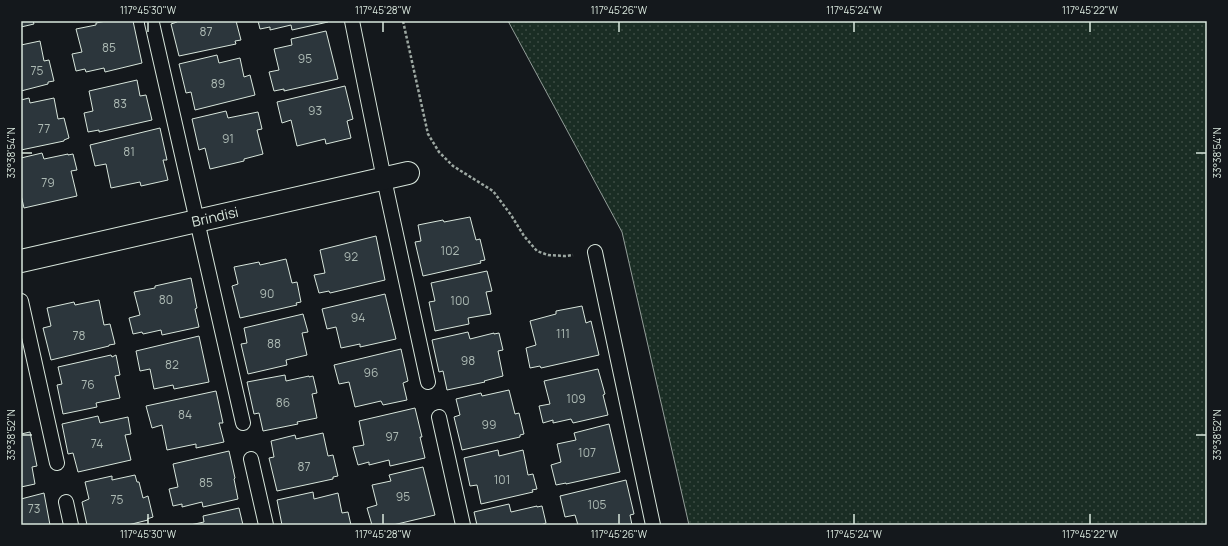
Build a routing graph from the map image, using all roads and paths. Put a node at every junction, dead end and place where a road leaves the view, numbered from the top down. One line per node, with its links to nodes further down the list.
1 (352, 21): 5 (lane)
2 (403, 21): 7 (path)
3 (152, 23): 6 (lane)
4 (408, 173): 5 (street, Brindisi)
5 (384, 178): 6 (street, Brindisi); 10 (lane)
6 (197, 221): 8 (street, Brindisi); 12 (lane)
7 (595, 252): 19 (lane)
8 (21, 261)
9 (21, 301): 14 (lane)
10 (428, 382)
11 (439, 417): 18 (lane)
12 (243, 423)
13 (251, 459): 17 (lane)
14 (57, 464)
15 (66, 502): 16 (lane)
16 (71, 525)
17 (266, 525)
18 (462, 525)
19 (653, 525)

